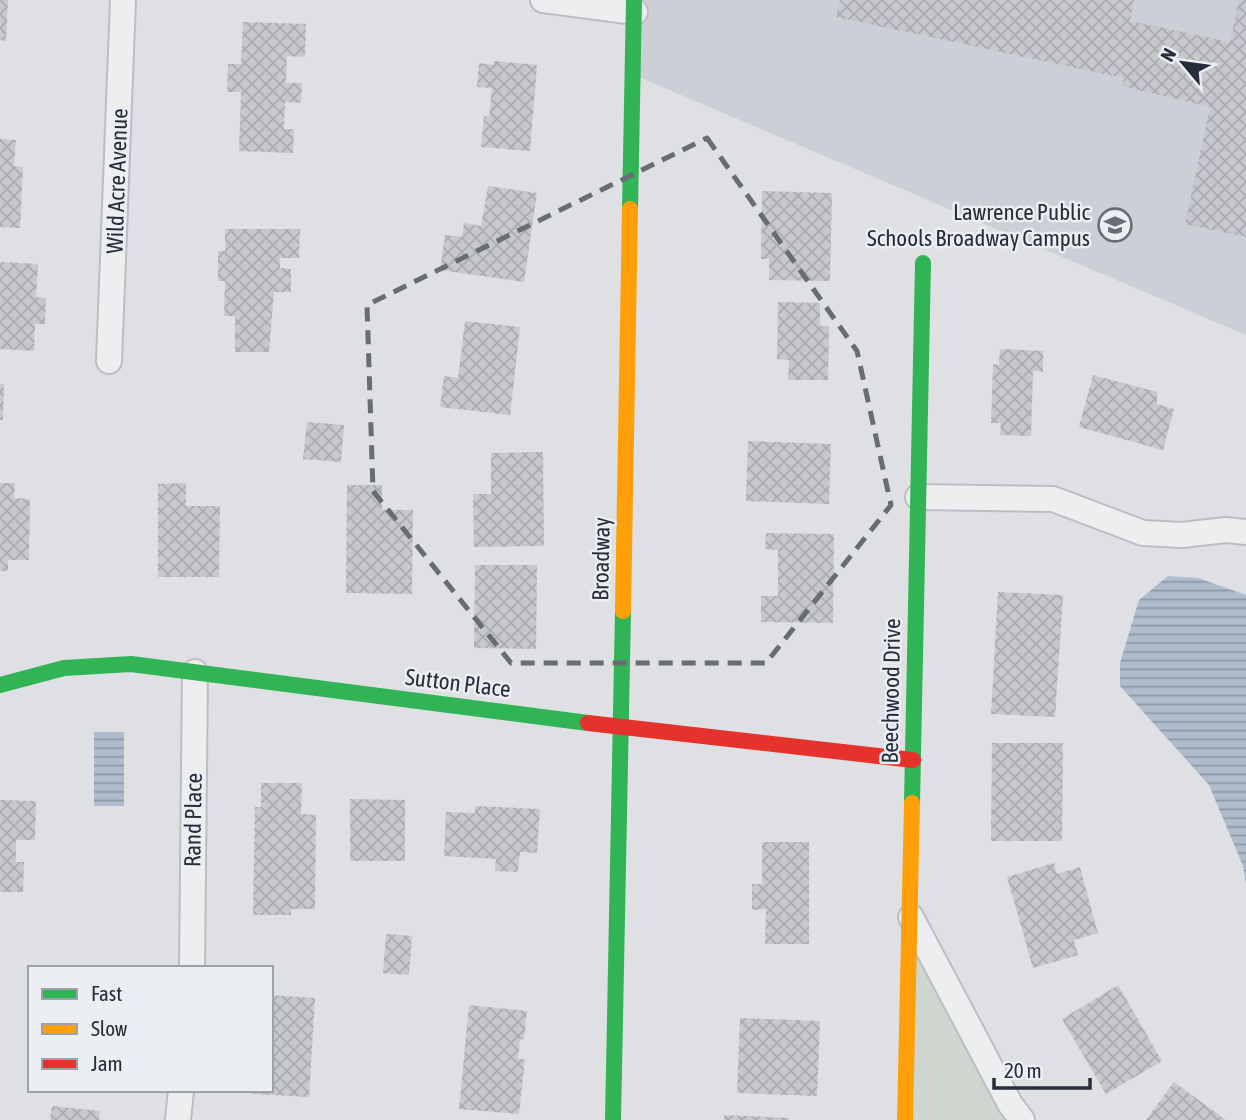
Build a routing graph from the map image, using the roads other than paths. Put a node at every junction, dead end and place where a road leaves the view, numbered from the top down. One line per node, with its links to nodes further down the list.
1 (123, 0): 5 (street, Wild Acre Avenue)
2 (543, 0): 3 (street)
3 (635, 6): 10 (street, Broadway)
4 (923, 263): 6 (street, Beechwood Drive)
5 (109, 362)
6 (918, 497): 7 (street); 11 (street, Beechwood Drive)
7 (1246, 532)
8 (195, 672): 9 (street, Sutton Place); 10 (street, Sutton Place); 13 (street, Rand Place)
9 (0, 685)
10 (620, 727): 11 (street, Sutton Place); 16 (street, Broadway)
11 (913, 760): 12 (street, Beechwood Drive)
12 (909, 913): 17 (street, Beechwood Drive); 18 (street)
13 (192, 966)
14 (181, 1092): 15 (street)
15 (178, 1120)
16 (614, 1120)
17 (905, 1120)
18 (1023, 1120)

